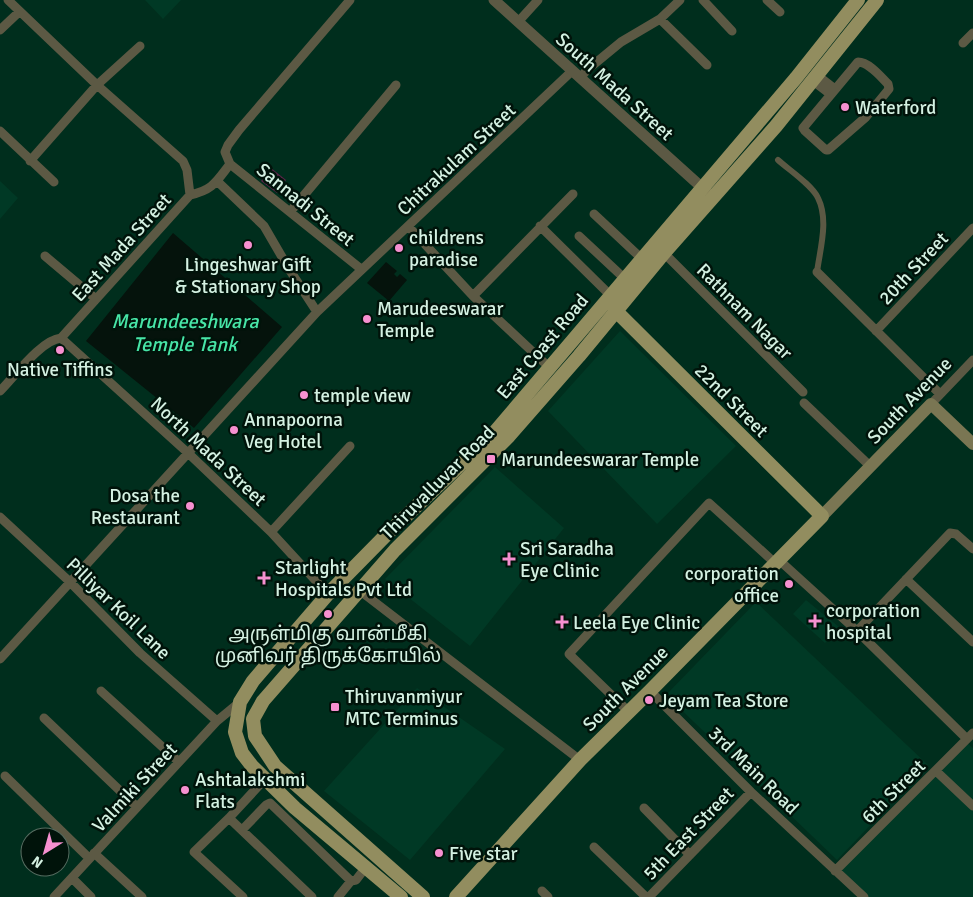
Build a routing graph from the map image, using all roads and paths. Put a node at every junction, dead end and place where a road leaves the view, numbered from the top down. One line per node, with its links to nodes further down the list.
1 (8, 0): 10 (street)
2 (350, 0): 28 (street)
3 (494, 0): 13 (street, South Mada Street)
4 (538, 0): 13 (street)
5 (680, 0): 12 (street, Chitrakulam Street)
6 (703, 0): 15 (street)
7 (767, 0): 11 (street)
8 (858, 0): 31 (main road, East Coast Road)
9 (877, 0): 21 (main road, East Coast Road)
10 (19, 12): 14 (street); 22 (street)
11 (780, 12)
12 (660, 19): 19 (street); 20 (street, Chitrakulam Street)
13 (518, 22): 20 (street, South Mada Street)
14 (0, 30)
15 (732, 31)
16 (973, 33): 17 (street)
17 (963, 43)
18 (140, 46): 22 (street)
19 (707, 65)
20 (576, 75): 31 (street, South Mada Street); 37 (street, Chitrakulam Street)
21 (815, 78): 24 (street); 34 (main road, East Coast Road)
22 (97, 85): 27 (street); 33 (street)
23 (396, 86): 35 (street)
24 (832, 92): 24 (street)
25 (0, 131): 27 (street)
26 (778, 160): 45 (street)
27 (30, 161): 30 (street)
28 (230, 164): 29 (street, East Mada Street); 35 (street, Sannadi Street)
29 (217, 181): 33 (street, East Mada Street); 51 (street)
30 (54, 182)
31 (702, 187): 34 (street, South Mada Street); 43 (main road, East Coast Road)
32 (573, 194): 38 (street)
33 (190, 195): 49 (street, East Mada Street)
34 (714, 198): 41 (main road, East Coast Road)
35 (290, 212): 44 (street, Sannadi Street)
36 (594, 214): 43 (street)
37 (408, 226): 44 (street, Chitrakulam Street); 48 (street)
38 (540, 226): 47 (street); 48 (street)
39 (973, 228): 52 (street, 20th Street)
40 (579, 236): 46 (street)
41 (664, 253): 50 (main road, East Coast Road); 59 (street, Rathnam Nagar)
42 (45, 256): 49 (street)
43 (641, 258): 46 (main road, East Coast Road)
44 (361, 269): 51 (street, Chitrakulam Street)
45 (817, 272): 52 (street)
46 (624, 278): 47 (main road, East Coast Road)
47 (610, 295): 54 (main road, East Coast Road)
48 (474, 296): 57 (street)
49 (96, 299): 53 (street, East Mada Street)
50 (616, 310): 55 (main road, Thiruvalluvar Road); 67 (main road, 22nd Street)
51 (317, 312): 65 (street, Chitrakulam Street)
52 (876, 330): 60 (street)
53 (61, 338): 58 (street, East Mada Street); 65 (street, North Mada Street)
54 (568, 346): 55 (main road); 57 (main road, East Coast Road)
55 (579, 356): 74 (main road, Thiruvalluvar Road)
56 (973, 360): 60 (street, South Avenue)
57 (550, 368): 75 (main road, East Coast Road)
58 (0, 391)
59 (803, 392)
60 (940, 394): 62 (street, South Avenue)
61 (804, 403): 66 (street)
62 (930, 404): 63 (main road); 66 (main road, South Avenue)
63 (973, 444)
64 (350, 446): 69 (street)
65 (188, 453): 69 (street, North Mada Street); 73 (street, Chitrakulam Street)
66 (870, 466): 67 (main road, South Avenue)
67 (822, 516): 71 (main road, South Avenue)
68 (0, 517): 73 (street, Pilliyar Koil Lane)
69 (270, 532): 75 (street, North Mada Street)
70 (973, 549): 72 (street)
71 (777, 562): 76 (street); 80 (main road, South Avenue); 82 (street)
72 (906, 579): 76 (street); 77 (street)
73 (70, 582): 78 (street, Chitrakulam Street); 84 (street, Pilliyar Koil Lane)
74 (360, 590): 86 (street); 111 (main road, Thiruvalluvar Road)
75 (328, 594): 81 (main road, East Coast Road)
76 (857, 631): 85 (street)
77 (973, 642)
78 (0, 660)
79 (101, 691): 87 (street)
80 (650, 691): 82 (main road, South Avenue); 91 (street, 3rd Main Road)
81 (240, 702): 84 (street, Valmiki Street); 90 (main road)
82 (629, 712): 86 (main road, South Avenue)
83 (44, 718): 93 (street)
84 (218, 721): 87 (street, Valmiki Street)
85 (970, 736): 88 (street, 6th Street)
86 (580, 760): 112 (main road, South Avenue)
87 (179, 762): 93 (street, Valmiki Street)
88 (936, 771): 92 (street); 101 (street, 6th Street)
89 (5, 776): 99 (street)
90 (264, 779): 95 (street); 100 (main road)
91 (751, 792): 98 (street, 5th East Street); 101 (street, 3rd Main Road)
92 (973, 806)
93 (137, 807): 99 (street, Valmiki Street)
94 (644, 808): 98 (street)
95 (229, 818): 96 (street); 107 (street)
96 (242, 830): 103 (street); 108 (street)
97 (594, 847): 113 (street)
98 (690, 855): 113 (street, 5th East Street)
99 (92, 856): 102 (street, Valmiki Street); 106 (street)
100 (366, 867): 103 (street); 110 (main road)
101 (836, 871): 114 (street, 3rd Main Road)
102 (72, 878): 104 (street, Valmiki Street); 105 (street)
103 (351, 881): 109 (street)
104 (54, 897)
105 (91, 897)
106 (142, 897)
107 (242, 897)
108 (312, 897)
109 (338, 897)
110 (401, 897)
111 (423, 897)
112 (456, 897)
113 (647, 897)
114 (864, 897)

